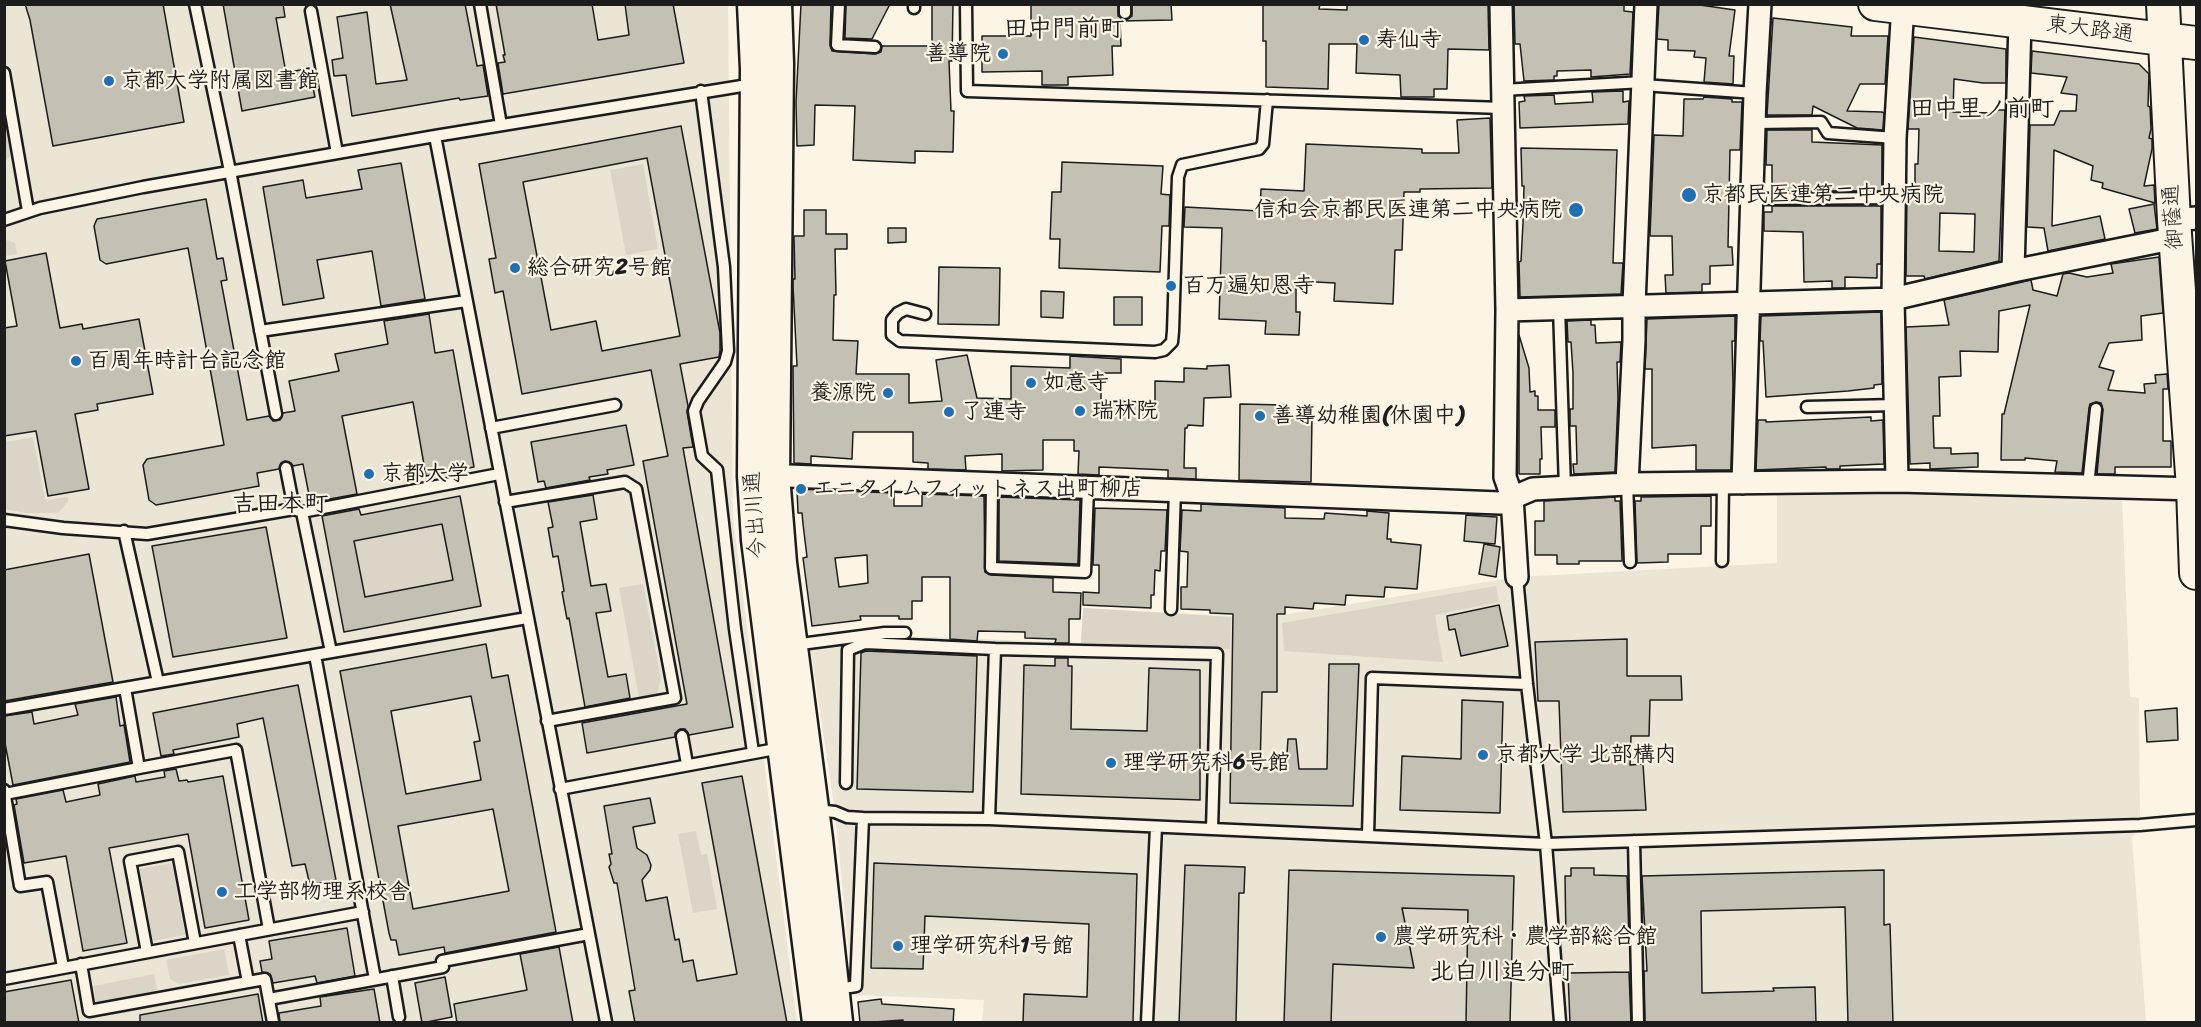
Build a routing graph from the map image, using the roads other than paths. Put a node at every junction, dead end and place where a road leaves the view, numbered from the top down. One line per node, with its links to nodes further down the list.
1 (195, 4): 30 (lane)
2 (480, 4): 26 (lane)
3 (752, 4): 20 (main road, 今出川通)
4 (777, 4): 53 (main road, 今出川通)
5 (840, 4): 17 (lane)
6 (966, 4): 24 (lane)
7 (1501, 4): 23 (street)
8 (1646, 4): 19 (street)
9 (1760, 4): 22 (street)
10 (2060, 4): 13 (main road, 東大路通)
11 (1893, 6): 14 (main road, 東大路通); 28 (street)
12 (311, 10): 29 (lane)
13 (2164, 20): 14 (main road, 東大路通); 15 (main road, 東大路通); 16 (main road, 東大路通); 35 (main road, 御蔭通)
14 (2020, 21): 36 (street)
15 (2196, 22)
16 (2196, 43)
17 (875, 47)
18 (4, 73): 33 (lane)
19 (1643, 83): 22 (lane); 23 (lane); 40 (street)
20 (754, 84): 21 (lane); 53 (main road, 今出川通)
21 (701, 91): 26 (lane); 86 (lane)
22 (1755, 93): 25 (street)
23 (1503, 99): 24 (lane); 42 (street)
24 (1267, 100): 43 (lane)
25 (1755, 123): 28 (lane); 32 (street)
26 (501, 125): 27 (lane)
27 (435, 136): 29 (lane); 38 (lane)
28 (1895, 138): 31 (street)
29 (337, 153): 30 (lane)
30 (230, 171): 33 (lane); 44 (lane)
31 (1895, 198): 32 (lane); 37 (street)
32 (1752, 199): 39 (street)
33 (28, 211): 34 (lane)
34 (4, 220)
35 (2182, 226): 36 (street); 61 (main road, 御蔭通)
36 (2013, 271): 37 (street)
37 (1893, 298): 39 (street); 46 (street)
38 (466, 301): 44 (lane); 50 (lane)
39 (1748, 304): 40 (street); 55 (street)
40 (1634, 305): 41 (street); 57 (street)
41 (1559, 308): 42 (street); 60 (lane)
42 (1506, 310): 63 (street)
43 (925, 314)
44 (260, 331): 49 (lane)
45 (615, 405): 50 (lane)
46 (1896, 405): 47 (lane); 54 (street)
47 (1807, 407)
48 (2096, 410): 58 (lane)
49 (276, 414)
50 (490, 428): 52 (lane)
51 (286, 468): 65 (lane)
52 (499, 474): 64 (lane); 65 (lane)
53 (764, 475): 56 (street); 75 (main road, 今出川通); 85 (main road, 今出川通)
54 (1897, 481): 55 (street); 58 (street)
55 (1733, 483): 57 (street); 68 (lane)
56 (992, 484): 59 (street); 59 (lane)
57 (1627, 484): 60 (street); 69 (lane)
58 (2088, 486): 61 (street)
59 (1088, 487): 62 (street)
60 (1565, 488): 63 (street)
61 (2195, 489): 70 (main road, 御蔭通)
62 (1175, 490): 63 (street); 72 (lane)
63 (1512, 497): 71 (street)
64 (505, 502): 73 (lane); 83 (lane)
65 (298, 511): 67 (lane); 77 (lane)
66 (4, 520): 67 (lane)
67 (124, 531): 79 (lane)
68 (1722, 561)
69 (1630, 562)
70 (2196, 573)
71 (1517, 577): 80 (lane)
72 (1171, 609)
73 (527, 618): 77 (lane); 83 (lane)
74 (905, 633): 75 (lane)
75 (792, 645): 92 (main road, 今出川通)
76 (995, 649): 89 (lane); 94 (lane); 97 (lane)
77 (331, 652): 78 (lane)
78 (315, 655): 79 (lane); 101 (lane)
79 (158, 682): 81 (lane)
80 (1527, 684): 98 (lane); 100 (lane)
81 (125, 688): 82 (lane); 88 (lane)
82 (4, 709)
83 (547, 721): 90 (lane)
84 (682, 736): 87 (lane)
85 (783, 748): 86 (lane); 92 (main road, 今出川通)
86 (753, 752): 87 (lane)
87 (687, 764): 90 (lane)
88 (140, 768): 91 (lane); 102 (lane)
89 (846, 783)
90 (560, 789): 103 (lane)
91 (5, 792): 108 (lane)
92 (803, 811): 93 (lane); 118 (main road, 今出川通); 119 (main road, 今出川通)
93 (863, 818): 94 (lane); 113 (lane)
94 (989, 819): 96 (lane)
95 (2196, 820): 99 (lane)
96 (1156, 826): 97 (lane); 120 (lane)
97 (1212, 829): 98 (lane)
98 (1368, 836): 100 (lane)
99 (1634, 841): 100 (lane); 122 (lane)
100 (1545, 844): 121 (lane)
101 (363, 912): 102 (lane); 111 (lane)
102 (269, 929): 104 (lane)
103 (589, 934): 109 (lane); 117 (lane)
104 (239, 935): 105 (lane); 112 (lane)
105 (195, 943): 106 (lane); 106 (lane)
106 (147, 952): 107 (lane)
107 (81, 964): 108 (lane); 112 (lane)
108 (63, 968): 110 (lane)
109 (392, 976): 111 (lane); 115 (lane)
110 (4, 978)
111 (375, 979): 114 (lane)
112 (248, 982): 114 (lane)
113 (850, 987)
114 (269, 999): 116 (lane)
115 (399, 1017)
116 (273, 1023)
117 (606, 1023)
118 (817, 1023)
119 (838, 1023)
120 (1146, 1023)
121 (1560, 1023)
122 (1638, 1023)

